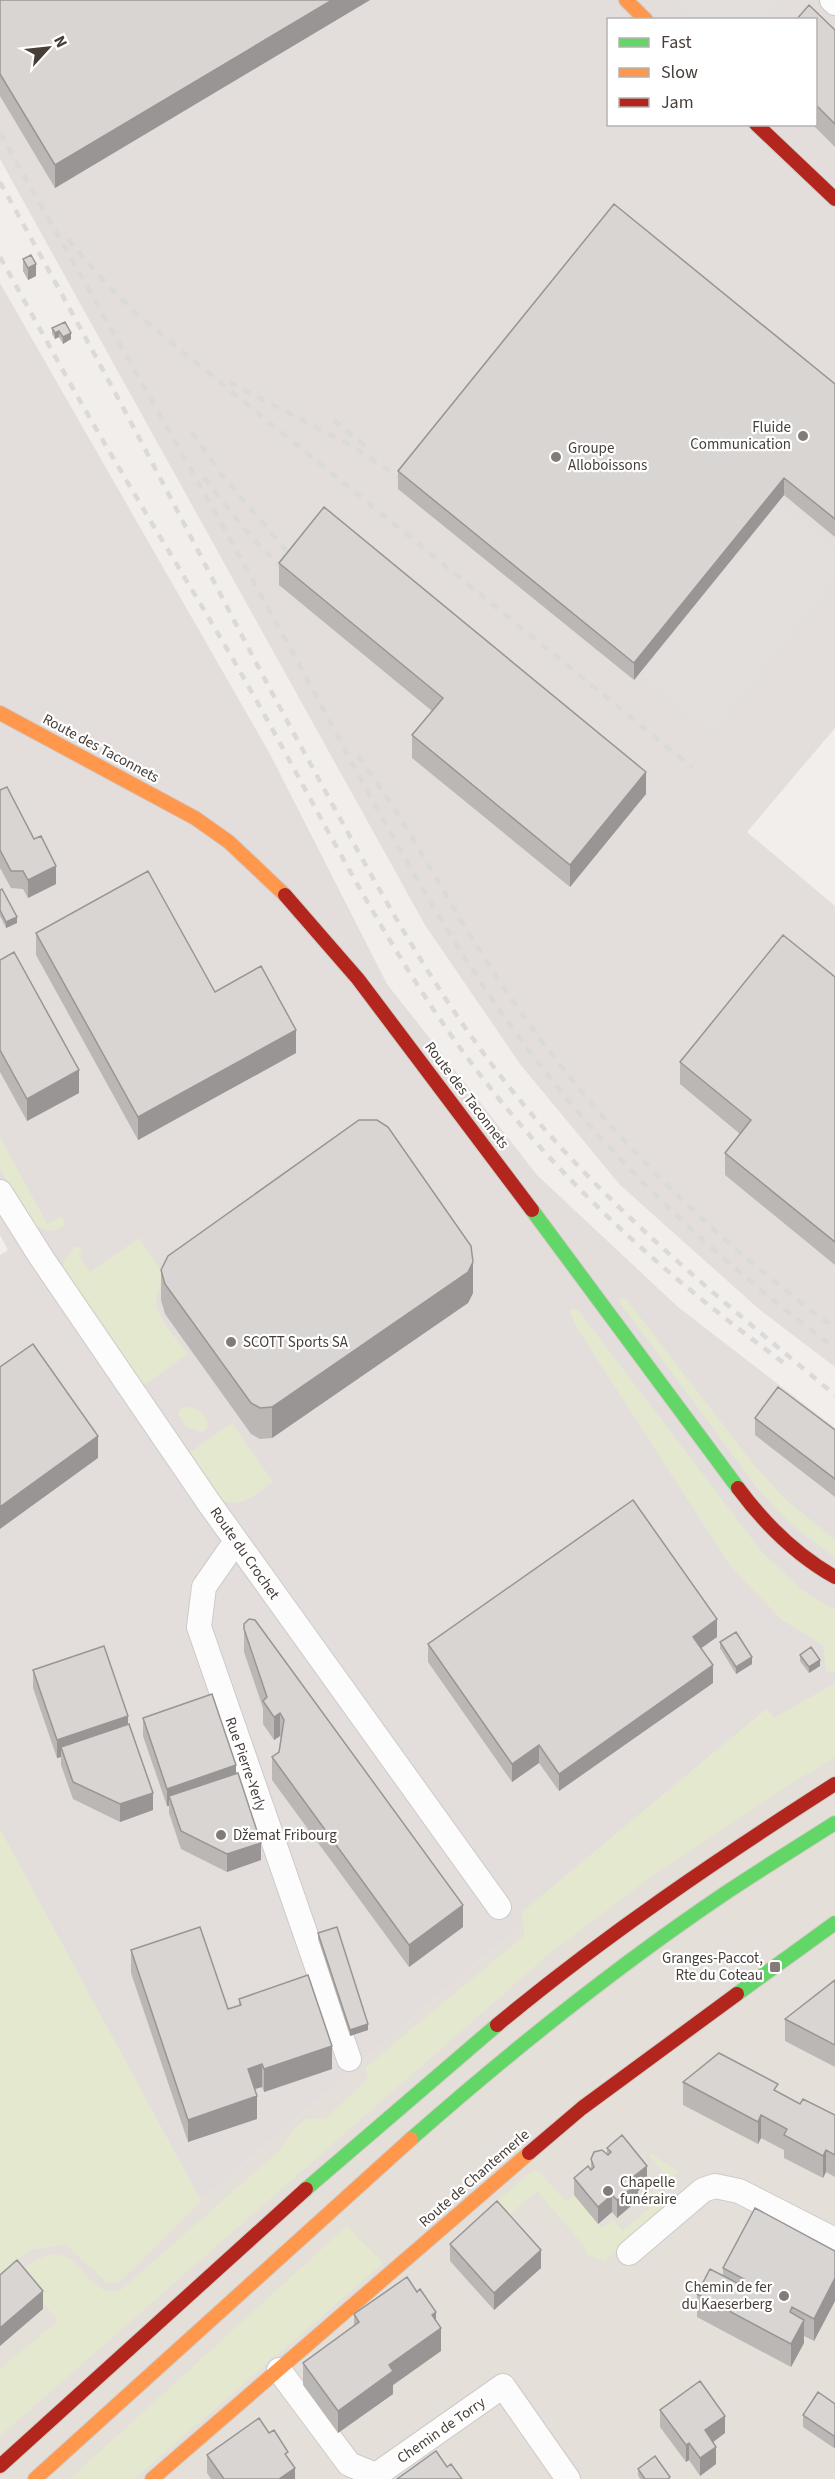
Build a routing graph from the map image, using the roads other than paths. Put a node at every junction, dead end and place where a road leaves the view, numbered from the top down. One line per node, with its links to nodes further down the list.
1 (626, 0): 4 (main road)
2 (832, 0): 3 (street)
3 (835, 3)
4 (644, 18)
5 (758, 126): 6 (main road)
6 (835, 200)
7 (0, 713): 10 (main road, Route des Taconnets)
8 (0, 1192): 9 (street, Route du Crochet)
9 (236, 1542): 13 (street, Route du Crochet); 15 (street, Rue Pierre-Yerly)
10 (835, 1577)
11 (835, 1784): 19 (main road)
12 (835, 1823): 20 (main road)
13 (499, 1907)
14 (835, 1923): 18 (main road, Route de Chantemerle)
15 (348, 2059)
16 (835, 2240): 17 (street)
17 (629, 2253)
18 (279, 2370): 21 (main road, Route de Chantemerle); 22 (street, Chemin de Torry)
19 (0, 2466)
20 (35, 2479)
21 (152, 2479)
22 (568, 2479)

